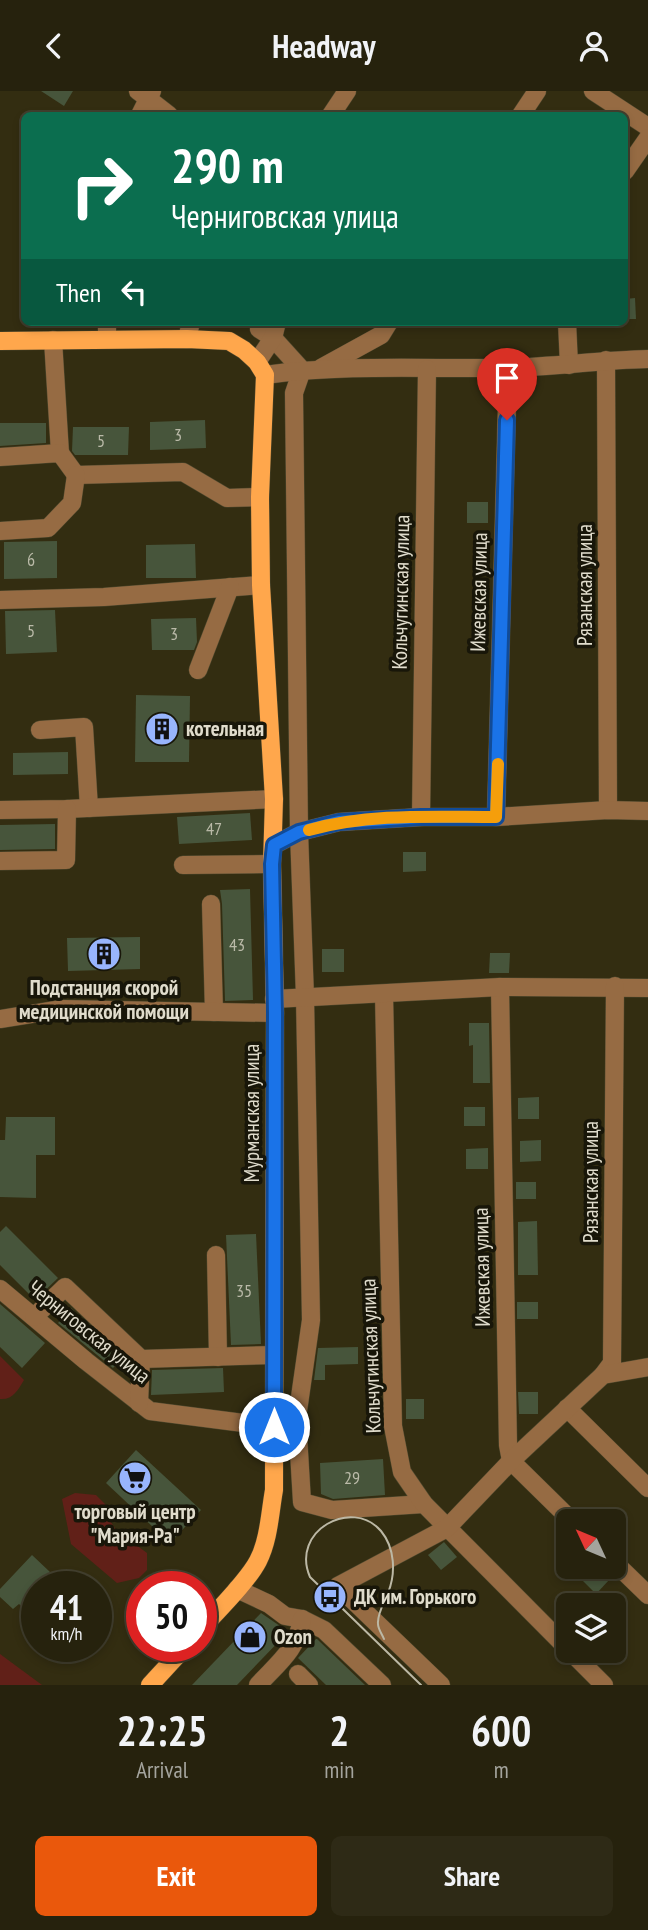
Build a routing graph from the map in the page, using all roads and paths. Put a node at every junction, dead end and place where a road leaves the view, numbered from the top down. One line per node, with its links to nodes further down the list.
1 (347, 91): 7 (street)
2 (537, 91): 8 (street)
3 (593, 91): 9 (street)
4 (146, 93): 5 (street); 6 (street)
5 (141, 112)
6 (166, 112)
7 (333, 112)
8 (523, 112)
9 (625, 112)
10 (628, 114): 11 (street)
11 (648, 127)
12 (648, 138): 13 (street)
13 (628, 167)
14 (387, 326): 27 (street)
15 (567, 326): 24 (street)
16 (266, 328): 23 (street); 27 (street)
17 (189, 330): 18 (main road); 23 (main road)
18 (107, 331): 19 (main road)
19 (53, 340): 20 (main road); 28 (street)
20 (0, 341)
21 (648, 359): 22 (street)
22 (606, 360): 24 (street); 42 (street, Рязанская улица)
23 (256, 362): 27 (street); 31 (main road, Мурманская улица)
24 (569, 365): 25 (street)
25 (508, 367): 26 (street); 45 (street, Ижевская улица)
26 (427, 369): 27 (street); 44 (street, Кольчугинская улица)
27 (310, 370): 46 (street)
28 (60, 453): 29 (street); 30 (street)
29 (0, 457)
30 (76, 475): 31 (street); 32 (street)
31 (260, 497): 33 (main road, Мурманская улица)
32 (0, 531)
33 (261, 585): 34 (street); 38 (main road, Мурманская улица)
34 (230, 587): 35 (street); 36 (street)
35 (0, 600)
36 (198, 670)
37 (40, 730): 39 (street)
38 (274, 799): 39 (street); 47 (main road, Мурманская улица)
39 (89, 808): 40 (street)
40 (66, 809): 41 (street); 48 (street)
41 (0, 810)
42 (608, 810): 43 (street); 45 (street)
43 (648, 811)
44 (421, 817): 45 (street); 46 (street)
45 (496, 817)
46 (299, 832): 47 (street); 56 (street)
47 (274, 845): 49 (main road, Мурманская улица)
48 (0, 861)
49 (272, 864): 50 (street); 57 (main road, Мурманская улица)
50 (183, 865)
51 (211, 904): 58 (street)
52 (615, 986): 53 (street); 54 (street); 67 (street, Рязанская улица)
53 (500, 988): 55 (street); 71 (street, Ижевская улица)
54 (648, 988)
55 (384, 994): 56 (street); 73 (street, Кольчугинская улица)
56 (305, 997): 57 (street); 73 (street)
57 (274, 1006): 58 (street); 63 (main road, Мурманская улица)
58 (214, 1012): 59 (street)
59 (0, 1019)
60 (216, 1255): 64 (street)
61 (0, 1289): 62 (street, Черниговская улица)
62 (34, 1317): 65 (street); 68 (street, Черниговская улица)
63 (274, 1355): 64 (street); 70 (main road, Мурманская улица)
64 (218, 1357): 65 (street)
65 (141, 1359): 68 (street)
66 (648, 1367): 67 (street)
67 (603, 1374): 69 (street)
68 (139, 1403): 70 (street, Черниговская улица)
69 (567, 1408): 71 (street); 72 (street)
70 (274, 1427): 77 (main road, Мурманская улица)
71 (511, 1461): 74 (street); 75 (street)
72 (648, 1487)
73 (424, 1504): 75 (street, Кольчугинская улица)
74 (560, 1509)
75 (447, 1528): 81 (street, Кольчугинская улица); 87 (street)
76 (626, 1574): 78 (street)
77 (237, 1589): 79 (main road, Мурманская улица); 80 (street)
78 (648, 1595)
79 (217, 1611)
80 (302, 1619): 85 (street); 86 (street)
81 (556, 1637)
82 (172, 1662): 84 (main road)
83 (582, 1663): 88 (street, Кольчугинская улица)
84 (155, 1683)
85 (258, 1685)
86 (382, 1685)
87 (441, 1685)
88 (604, 1685)

